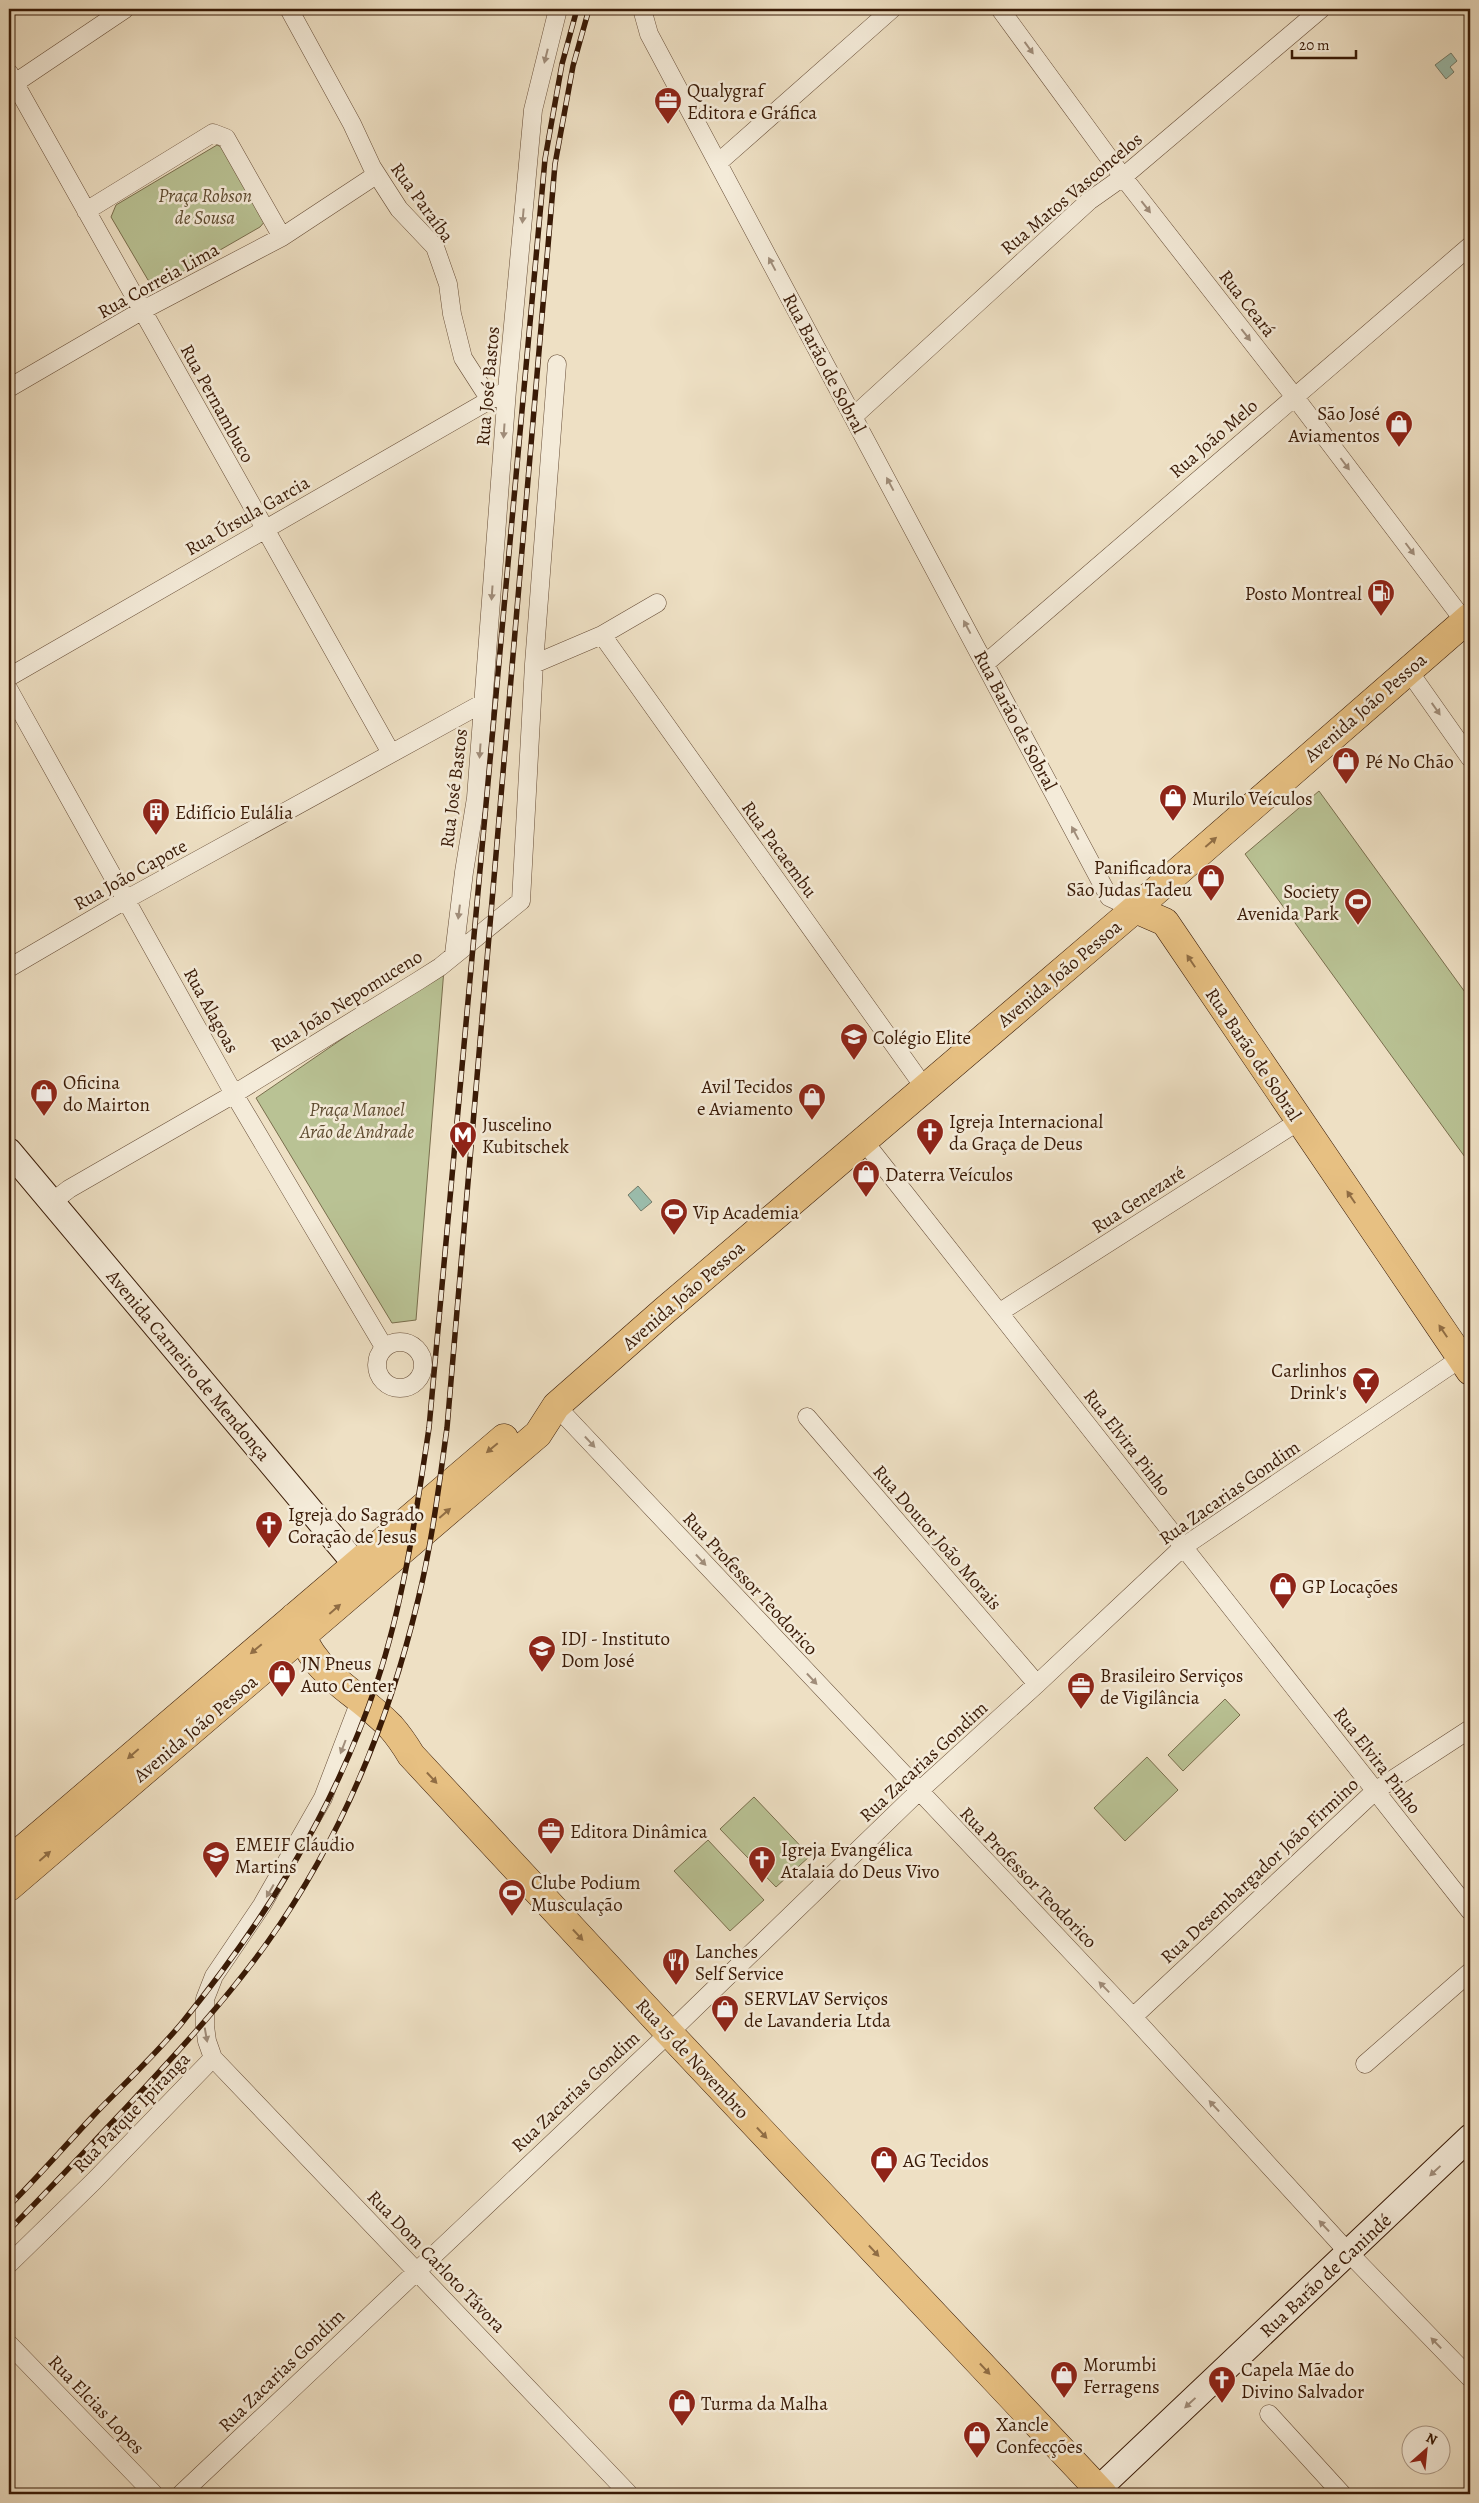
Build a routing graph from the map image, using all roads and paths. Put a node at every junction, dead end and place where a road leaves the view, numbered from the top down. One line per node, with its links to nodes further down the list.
1 (124, 9): 8 (street)
2 (289, 9): 10 (street, Rua Paraíba)
3 (558, 9): 18 (street, Rua José Bastos, one-way to 18)
4 (642, 9): 9 (street, Rua Barão de Sobral)
5 (892, 9): 9 (street)
6 (1000, 9): 11 (street, Rua Ceará, one-way to 11)
7 (1321, 9): 11 (street, Rua Matos Vasconcelos)
8 (11, 81): 12 (street, Rua Pernambuco)
9 (719, 162): 21 (street, Rua Barão de Sobral, one-way to 9)
10 (376, 175): 13 (street, Rua Correia Lima); 20 (street, Rua Paraíba)
11 (1123, 177): 19 (street, Rua Ceará, one-way to 19); 21 (street, Rua Matos Vasconcelos)
12 (86, 211): 13 (street); 15 (street, Rua Pernambuco)
13 (282, 237): 15 (street, Rua Correia Lima)
14 (1470, 246): 19 (street, Rua João Melo)
15 (143, 310): 17 (street, Rua Correia Lima); 22 (street, Rua Pernambuco)
16 (557, 364): 27 (street)
17 (9, 388)
18 (507, 390): 20 (street, Rua Úrsula Garcia); 31 (street, Rua José Bastos, one-way to 31)
19 (1294, 396): 24 (street, Rua Ceará, one-way to 24); 26 (street, Rua João Melo)
20 (490, 400): 22 (street, Rua Úrsula Garcia)
21 (854, 416): 26 (street, Rua Barão de Sobral, one-way to 21)
22 (264, 530): 29 (street, Rua Úrsula Garcia); 32 (street, Rua Pernambuco)
23 (657, 603): 25 (street)
24 (1467, 619): 28 (main road, Avenida João Pessoa)
25 (602, 635): 27 (street); 38 (street, Rua Pacaembu)
26 (986, 663): 35 (street, Rua Barão de Sobral, one-way to 26)
27 (534, 664): 36 (street)
28 (1408, 670): 33 (street, one-way to 33); 35 (main road, Avenida João Pessoa, one-way to 28)
29 (9, 677)
30 (9, 690): 34 (street, Rua Alagoas)
31 (483, 702): 32 (street, Rua João Capote); 36 (street, Rua José Bastos, one-way to 36)
32 (390, 753): 34 (street, Rua João Capote)
33 (1470, 758)
34 (127, 899): 37 (street, Rua João Capote); 39 (street, Rua Alagoas)
35 (1136, 909): 38 (main road, Avenida João Pessoa); 40 (main road, Rua Barão de Sobral, one-way to 35)
36 (454, 954): 39 (street, Rua João Nepomuceno)
37 (9, 968)
38 (924, 1087): 41 (main road, Avenida João Pessoa)
39 (234, 1094): 43 (street, Rua João Nepomuceno); 45 (street, Rua Alagoas)
40 (1299, 1121): 44 (street, Rua Genezaré); 46 (main road, Rua Barão de Sobral, one-way to 40)
41 (864, 1140): 44 (street, Rua Elvira Pinho); 47 (main road, Avenida João Pessoa)
42 (9, 1151): 43 (main road, Avenida Carneiro de Mendonça)
43 (52, 1202): 50 (main road, Avenida Carneiro de Mendonça)
44 (1000, 1312): 49 (street, Rua Elvira Pinho)
45 (384, 1347)
46 (1467, 1360): 49 (street, Rua Zacarias Gondim)
47 (556, 1406): 50 (main road, Avenida João Pessoa); 56 (street, Rua Professor Teodorico, one-way to 56)
48 (807, 1416): 52 (street, Rua Doutor João Morais)
49 (1183, 1547): 52 (street, Rua Zacarias Gondim); 55 (street, Rua Elvira Pinho)
50 (362, 1572): 51 (main road, Avenida João Pessoa)
51 (297, 1628): 53 (main road, Rua 15 de Novembro); 57 (main road, Avenida João Pessoa, one-way to 57); 58 (main road, Avenida João Pessoa, one-way to 51)
52 (1037, 1684): 56 (street, Rua Zacarias Gondim)
53 (360, 1701): 62 (main road, Rua 15 de Novembro, one-way to 62); 63 (street, Rua Parque Ipiranga, one-way to 63)
54 (1470, 1729): 55 (street, Rua Desembargador João Firmino)
55 (1375, 1791): 59 (street, Rua Elvira Pinho); 61 (street, Rua Desembargador João Firmino)
56 (918, 1792): 61 (street, Rua Professor Teodorico, one-way to 56); 62 (street, Rua Zacarias Gondim)
57 (9, 1862)
58 (9, 1887)
59 (1470, 1911)
60 (1470, 1972): 64 (street)
61 (1133, 2017): 66 (street, Rua Professor Teodorico, one-way to 61)
62 (669, 2033): 68 (street, Rua Zacarias Gondim); 72 (main road, Rua 15 de Novembro, one-way to 72)
63 (213, 2058): 67 (street, Rua Parque Ipiranga); 68 (street, Rua Dom Carloto Távora)
64 (1365, 2064)
65 (1470, 2137): 66 (main road, Rua Barão de Canindé, one-way to 66)
66 (1348, 2252): 70 (street, Rua Professor Teodorico, one-way to 66); 72 (main road, Rua Barão de Canindé, one-way to 72)
67 (9, 2264)
68 (416, 2270): 74 (street, Rua Zacarias Gondim); 75 (street, Rua Dom Carloto Távora)
69 (9, 2344): 73 (street, Rua Elcias Lopes)
70 (1470, 2378)
71 (1270, 2414): 76 (street)
72 (1098, 2493)
73 (154, 2494)
74 (181, 2494)
75 (630, 2494)
76 (1342, 2494)

